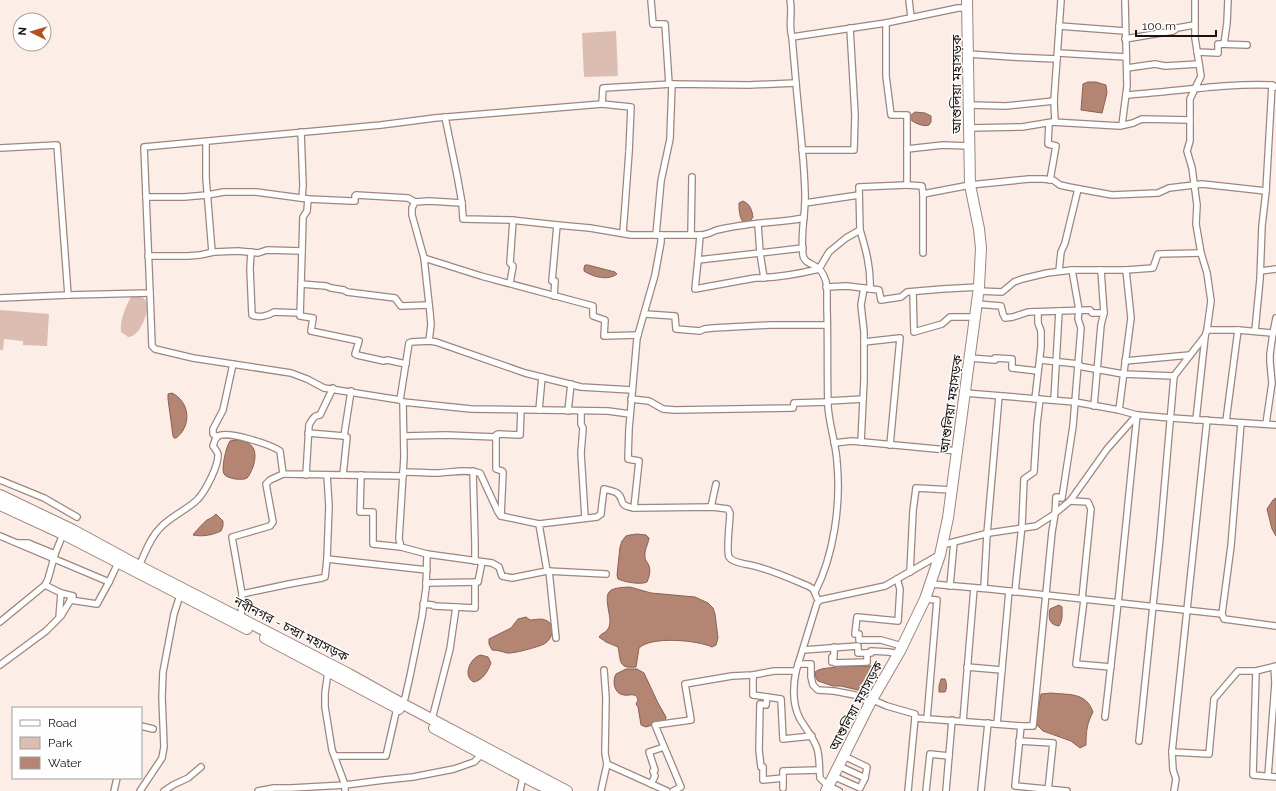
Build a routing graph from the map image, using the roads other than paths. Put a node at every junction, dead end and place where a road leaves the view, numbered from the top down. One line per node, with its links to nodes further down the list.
1 (651, 0): 26 (street)
2 (790, 0): 15 (street)
3 (908, 0): 9 (street)
4 (1061, 0): 12 (street)
5 (1125, 0): 14 (street)
6 (1194, 0): 11 (street)
7 (1228, 0): 17 (street)
8 (968, 4): 9 (street); 20 (highway, আশুলিয়া মহাসড়ক)
9 (911, 17): 10 (street)
10 (886, 23): 13 (street); 43 (street)
11 (1194, 25): 16 (street); 19 (street)
12 (1059, 26): 14 (street); 21 (street)
13 (850, 28): 15 (street); 44 (street)
14 (1125, 31): 16 (street)
15 (792, 37): 25 (street)
16 (1125, 39): 22 (street)
17 (1224, 44): 18 (street); 19 (street)
18 (1247, 45)
19 (1197, 52): 23 (street)
20 (969, 54): 21 (street); 32 (highway, আশুলিয়া মহাসড়ক)
21 (1058, 56): 22 (street); 30 (street)
22 (1126, 57): 24 (street)
23 (1199, 64): 24 (street); 28 (street)
24 (1127, 68): 29 (street)
25 (796, 83): 26 (street); 44 (street)
26 (670, 84): 31 (street); 66 (street)
27 (1274, 86): 28 (street); 51 (street)
28 (1196, 88): 29 (street); 34 (street)
29 (1126, 95): 37 (street)
30 (1054, 101): 32 (street); 35 (street)
31 (602, 104): 33 (street); 65 (street)
32 (970, 105): 38 (highway, আশুলিয়া মহাসড়ক)
33 (445, 117): 39 (street); 58 (street)
34 (1190, 120): 37 (street); 47 (street)
35 (1055, 122): 36 (street); 37 (street)
36 (1049, 123): 38 (street); 46 (street)
37 (1122, 125)
38 (969, 128): 41 (highway, আশুলিয়া মহাসড়ক)
39 (301, 132): 40 (street); 56 (street)
40 (206, 142): 53 (street); 55 (street)
41 (969, 146): 43 (street); 49 (highway, আশুলিয়া মহাসড়ক)
42 (0, 148): 95 (street)
43 (907, 149): 48 (street)
44 (802, 150): 59 (street)
45 (692, 177): 67 (street)
46 (1050, 180): 49 (street); 50 (street)
47 (1194, 184): 50 (street); 51 (street); 75 (street)
48 (907, 185): 52 (street); 54 (street)
49 (970, 185): 52 (street); 92 (highway, আশুলিয়া মহাসড়ক)
50 (1078, 189): 84 (street)
51 (1266, 190): 85 (street)
52 (923, 194): 74 (street)
53 (208, 195): 55 (street); 56 (street); 71 (street)
54 (860, 195): 59 (street); 64 (street)
55 (146, 197): 76 (street)
56 (305, 198): 57 (street); 70 (street)
57 (415, 202): 58 (street); 77 (street)
58 (462, 203): 61 (street)
59 (805, 203): 60 (street)
60 (804, 218): 62 (street); 69 (street)
61 (513, 220): 63 (street); 88 (street)
62 (758, 224): 68 (street); 73 (street)
63 (557, 225): 65 (street); 96 (street)
64 (860, 230): 79 (street); 91 (street)
65 (623, 233): 66 (street)
66 (658, 235): 67 (street); 105 (street)
67 (691, 235): 68 (street)
68 (700, 235): 78 (street)
69 (803, 248): 73 (street); 79 (street)
70 (302, 251): 72 (street); 87 (street)
71 (212, 252): 72 (street); 76 (street)
72 (251, 252): 103 (street)
73 (760, 253): 78 (street); 86 (street)
74 (924, 253)
75 (1201, 253): 83 (street); 109 (street)
76 (148, 256): 94 (street)
77 (424, 258): 88 (street); 99 (street)
78 (698, 260): 86 (street)
79 (819, 269): 86 (street); 89 (street)
80 (1276, 269): 85 (street)
81 (1072, 270): 82 (street); 84 (street); 100 (street)
82 (1101, 270): 83 (street); 104 (street)
83 (1126, 270): 120 (street)
84 (1059, 271): 92 (street)
85 (1261, 271): 111 (street)
86 (764, 278)
87 (302, 284): 99 (street); 103 (street)
88 (510, 284): 96 (street)
89 (826, 286): 90 (street); 108 (street)
90 (864, 288): 91 (street); 116 (street)
91 (870, 289): 93 (street)
92 (979, 289): 93 (street); 98 (highway, আশুলিয়া মহাসড়ক)
93 (913, 292): 106 (street)
94 (150, 293): 95 (street); 122 (street)
95 (68, 295): 97 (street)
96 (554, 296): 113 (street)
97 (0, 298)
98 (977, 304): 102 (street); 106 (highway, আশুলিয়া মহাসড়ক)
99 (429, 305): 115 (street)
100 (1079, 310): 101 (street); 104 (street); 125 (street)
101 (1059, 311): 102 (street); 121 (street)
102 (1038, 312): 119 (street)
103 (300, 313): 123 (street)
104 (1104, 313): 126 (street)
105 (645, 314): 108 (street); 113 (street)
106 (976, 317): 118 (highway, আশুলিয়া মহাসড়ক)
107 (1276, 318): 112 (street)
108 (828, 325): 143 (street)
109 (1208, 330): 110 (street); 114 (street)
110 (1238, 330): 111 (street); 156 (street)
111 (1255, 331): 112 (street)
112 (1273, 333): 127 (street)
113 (638, 335): 134 (street)
114 (1205, 336): 117 (street); 154 (street)
115 (429, 341): 123 (street); 131 (street)
116 (864, 342): 139 (street); 167 (street)
117 (1190, 355): 120 (street); 130 (street)
118 (970, 358): 128 (street); 136 (highway, আশুলিয়া মহাসড়ক)
119 (1040, 360): 121 (street); 128 (street)
120 (1125, 361): 129 (street)
121 (1056, 362): 125 (street); 141 (street)
122 (233, 364): 133 (street); 163 (street)
123 (406, 364): 142 (street)
124 (1276, 364): 127 (street)
125 (1078, 365): 126 (street); 144 (street)
126 (1097, 369): 129 (street); 145 (street)
127 (1270, 370): 158 (street)
128 (1038, 371): 140 (street)
129 (1123, 374): 130 (street); 149 (street)
130 (1174, 376): 153 (street)
131 (542, 377): 132 (street); 147 (street)
132 (571, 384): 134 (street); 150 (street)
133 (333, 388): 135 (street); 160 (street)
134 (632, 390): 138 (street)
135 (351, 391): 142 (street); 161 (street)
136 (965, 393): 137 (street); 168 (highway, আশুলিয়া মহাসড়ক)
137 (999, 396): 140 (street); 191 (street)
138 (631, 399): 143 (street); 151 (street)
139 (863, 399): 143 (street); 165 (street)
140 (1038, 399): 141 (street); 189 (street)
141 (1054, 400): 144 (street)
142 (402, 401): 146 (street); 162 (street)
143 (828, 402): 166 (street)
144 (1075, 402): 145 (street); 184 (street)
145 (1094, 406): 149 (street)
146 (521, 410): 147 (street); 164 (street)
147 (539, 410): 150 (street)
148 (581, 410): 150 (street); 151 (street); 187 (street)
149 (1119, 410): 152 (street)
150 (568, 411)
151 (630, 414): 183 (street)
152 (1137, 415): 153 (street); 180 (street); 226 (street)
153 (1171, 418): 154 (street); 229 (street)
154 (1196, 420): 155 (street)
155 (1207, 420): 156 (street); 230 (street)
156 (1226, 421): 157 (street)
157 (1241, 422): 158 (street); 231 (street)
158 (1266, 424): 159 (street)
159 (1276, 425)
160 (308, 433): 161 (street); 171 (street)
161 (344, 436): 174 (street)
162 (404, 436): 164 (street); 172 (street)
163 (217, 437): 170 (street); 202 (street)
164 (496, 437): 185 (street)
165 (860, 442): 166 (street); 167 (street)
166 (834, 443): 217 (street)
167 (890, 445): 168 (street)
168 (958, 451): 178 (highway, আশুলিয়া মহাসড়ক)
169 (473, 471): 172 (street); 185 (street); 199 (street)
170 (283, 474): 171 (street); 219 (street)
171 (306, 474): 173 (street)
172 (403, 474): 175 (street); 194 (street)
173 (327, 475): 174 (street); 198 (street)
174 (343, 475): 175 (street)
175 (361, 475): 194 (street)
176 (0, 480): 186 (street)
177 (716, 484): 182 (street)
178 (952, 490): 195 (highway, আশুলিয়া মহাসড়ক); 205 (street)
179 (0, 495): 202 (highway, নবীনগর - চন্দ্রা মহাসড়ক)
180 (1070, 501): 184 (street); 223 (street)
181 (0, 505): 190 (highway, নবীনগর - চন্দ্রা মহাসড়ক)
182 (711, 507): 183 (street); 217 (street)
183 (634, 508): 187 (street)
184 (1055, 514): 189 (street); 221 (street)
185 (501, 516): 188 (street)
186 (78, 517)
187 (585, 518): 188 (street)
188 (539, 524): 204 (street)
189 (1022, 528): 191 (street); 216 (street)
190 (63, 534): 197 (street); 201 (highway, নবীনগর - চন্দ্রা মহাসড়ক)
191 (987, 534): 193 (street); 215 (street)
192 (0, 536): 197 (street)
193 (954, 542): 195 (street); 213 (street)
194 (401, 547): 196 (street)
195 (941, 550): 205 (street); 211 (highway, আশুলিয়া মহাসড়ক)
196 (427, 554): 199 (street); 203 (street)
197 (55, 557): 208 (street); 212 (street)
198 (327, 559): 203 (street); 219 (street)
199 (475, 561): 200 (street)
200 (482, 562): 204 (street); 209 (street)
201 (118, 563): 208 (street); 220 (highway, নবীনগর - চন্দ্রা মহাসড়ক)
202 (140, 566): 233 (highway, নবীনগর - চন্দ্রা মহাসড়ক)
203 (427, 570): 210 (street)
204 (548, 571): 206 (street); 236 (street)
205 (910, 572): 207 (street)
206 (606, 574)
207 (897, 579): 225 (street); 239 (street)
208 (109, 582): 224 (street)
209 (475, 582): 210 (street); 228 (street)
210 (426, 583): 227 (street)
211 (931, 584): 213 (street); 222 (highway, আশুলিয়া মহাসড়ক)
212 (45, 585): 218 (street); 234 (street)
213 (950, 586): 214 (street)
214 (974, 588): 215 (street); 244 (street)
215 (984, 588): 216 (street)
216 (1012, 591): 221 (street); 247 (street)
217 (815, 592): 225 (street)
218 (61, 593): 224 (street); 232 (street)
219 (242, 594): 233 (street)
220 (180, 595): 250 (highway, নবীনগর - চন্দ্রা মহাসড়ক); 294 (street)
221 (1046, 595): 223 (street); 264 (street)
222 (925, 599): 239 (highway, আশুলিয়া মহাসড়ক); 257 (street)
223 (1083, 599): 226 (street); 245 (street)
224 (70, 600): 232 (street)
225 (820, 600): 238 (street)
226 (1118, 603): 229 (street); 245 (street)
227 (423, 604): 228 (street); 254 (street)
228 (456, 607): 258 (street)
229 (1153, 607): 230 (street); 268 (street)
230 (1188, 611): 231 (street); 270 (street)
231 (1222, 614): 235 (street)
232 (59, 618): 242 (street)
233 (241, 618): 254 (highway, নবীনগর - চন্দ্রা মহাসড়ক)
234 (0, 622)
235 (1276, 626)
236 (556, 638)
237 (834, 647): 238 (street); 240 (street); 240 (street)
238 (803, 650): 241 (street)
239 (900, 650): 240 (street); 253 (highway, আশুলিয়া মহাসড়ক)
240 (867, 653)
241 (798, 664): 248 (street); 253 (street)
242 (0, 665)
243 (1275, 666): 249 (street); 281 (street)
244 (968, 667): 247 (street); 260 (street)
245 (1111, 667): 255 (street)
246 (604, 670): 275 (street)
247 (1002, 670): 262 (street)
248 (796, 671): 251 (street); 266 (street)
249 (1256, 671): 270 (street); 281 (street)
250 (328, 672): 254 (highway, নবীনগর - চন্দ্রা মহাসড়ক); 272 (street)
251 (753, 675): 252 (street); 269 (street)
252 (767, 697): 266 (street); 283 (street)
253 (872, 702): 256 (street); 273 (highway, আশুলিয়া মহাসড়ক)
254 (399, 706): 258 (highway, নবীনগর - চন্দ্রা মহাসড়ক); 271 (highway, নবীনগর - চন্দ্রা মহাসড়ক); 272 (street)
255 (1105, 717)
256 (915, 718): 257 (street); 303 (street)
257 (927, 718): 259 (street)
258 (432, 719): 298 (highway, নবীনগর - চন্দ্রা মহাসড়ক)
259 (952, 720): 260 (street); 274 (street)
260 (963, 721): 261 (street)
261 (988, 723): 262 (street); 306 (street)
262 (997, 724): 264 (street)
263 (142, 726): 265 (street)
264 (1021, 726): 267 (street)
265 (153, 729)
266 (812, 736): 278 (street)
267 (1019, 740): 292 (street); 292 (street)
268 (1139, 741)
269 (664, 747): 286 (street); 289 (street)
270 (1172, 752): 308 (street)
271 (482, 754): 279 (highway, নবীনগর - চন্দ্রা মহাসড়ক); 287 (street)
272 (335, 756): 287 (street)
273 (844, 756): 276 (highway, আশুলিয়া মহাসড়ক); 284 (street)
274 (949, 756): 304 (street); 305 (street)
275 (607, 764): 286 (street); 299 (street)
276 (838, 766): 280 (highway, আশুলিয়া মহাসড়ক); 284 (street)
277 (201, 767): 295 (street)
278 (819, 770): 283 (street); 290 (street)
279 (523, 776): 291 (highway, নবীনগর - চন্দ্রা মহাসড়ক); 297 (street)
280 (834, 776): 284 (street); 290 (highway, আশুলিয়া মহাসড়ক)
281 (1268, 776): 282 (street)
282 (1276, 777)
283 (783, 778): 288 (street)
284 (865, 778)
285 (118, 779): 293 (street)
286 (651, 784): 300 (street)
287 (345, 788): 296 (street)
288 (783, 788)
289 (681, 789): 301 (street)
290 (827, 789): 302 (street)
291 (551, 790)
292 (1048, 790): 307 (street)
293 (114, 791)
294 (140, 791)
295 (164, 791)
296 (258, 791)
297 (520, 791)
298 (567, 791)
299 (601, 791)
300 (667, 791)
301 (673, 791)
302 (839, 791)
303 (908, 791)
304 (926, 791)
305 (946, 791)
306 (981, 791)
307 (1067, 791)
308 (1174, 791)

